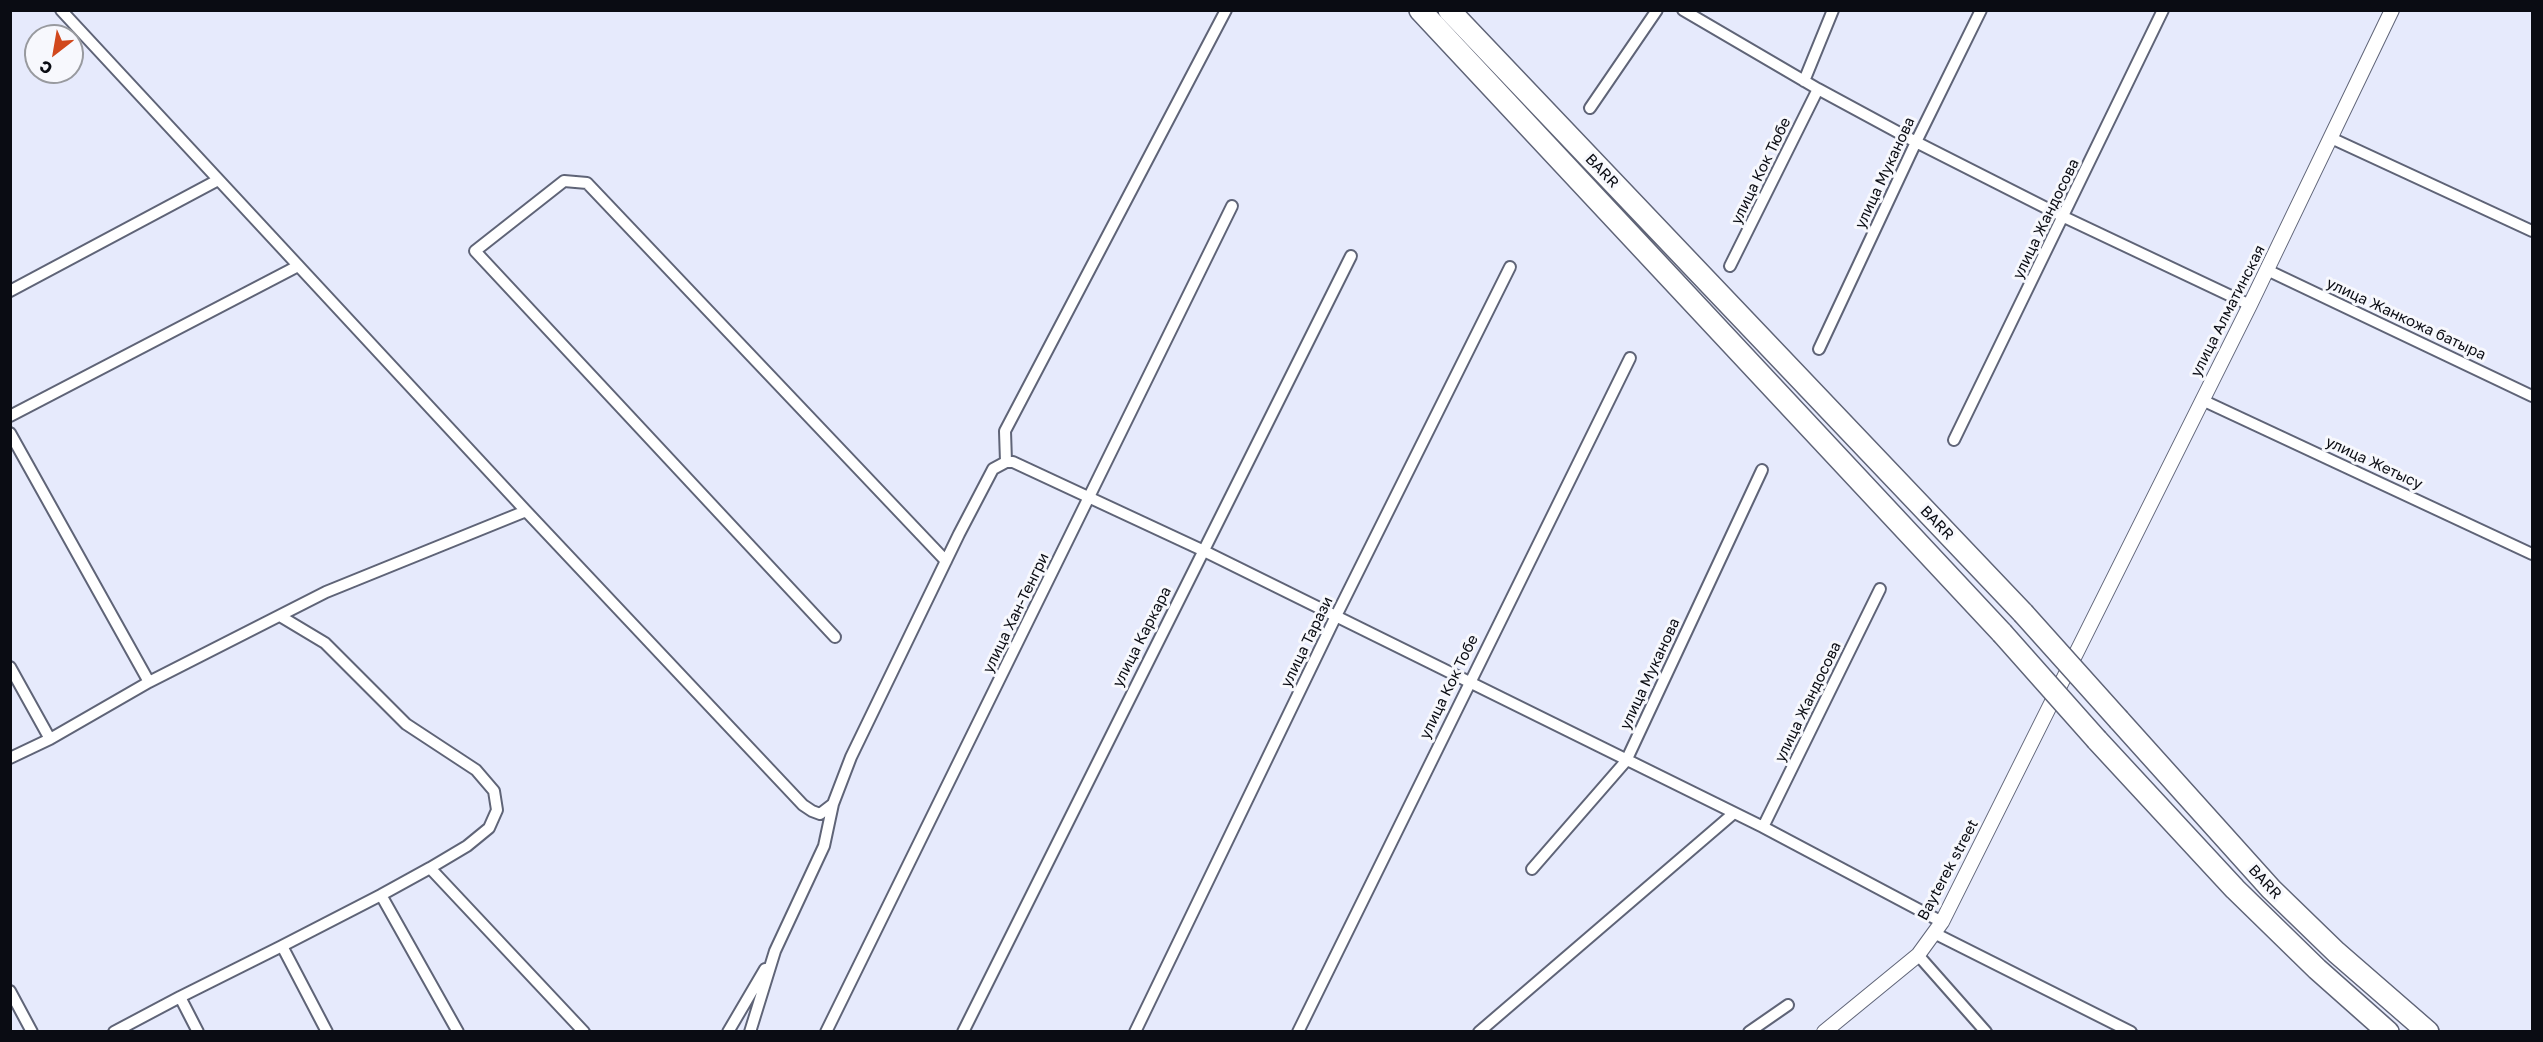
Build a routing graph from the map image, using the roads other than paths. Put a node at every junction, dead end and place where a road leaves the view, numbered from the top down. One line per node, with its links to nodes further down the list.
1 (61, 10): 16 (street)
2 (1226, 10): 34 (street)
3 (1420, 10): 82 (highway, BARR, bridge)
4 (1449, 10): 83 (highway, BARR, bridge)
5 (1657, 10): 13 (street)
6 (1683, 10): 11 (street)
7 (1833, 10): 11 (street)
8 (1981, 10): 15 (street, улица Муканова)
9 (2163, 10): 18 (street, улица Жандосова)
10 (2392, 10): 14 (street, улица Алматинская)
11 (1804, 81): 12 (street)
12 (1818, 89): 15 (street); 22 (street, улица Кок Тюбе)
13 (1590, 108)
14 (2331, 138): 19 (street); 24 (street, улица Алматинская)
15 (1916, 142): 18 (street); 27 (street, улица Муканова)
16 (218, 180): 21 (street); 25 (street)
17 (1232, 206): 36 (street, улица Хан-Тенгри)
18 (2064, 217): 26 (street); 33 (street, улица Жандосова)
19 (2532, 231)
20 (1351, 256): 38 (street, улица Каркара)
21 (298, 266): 31 (street); 37 (street)
22 (1730, 266)
23 (1510, 267): 43 (street, улица Тарази)
24 (2267, 270): 26 (street, улица Алматинская); 29 (street, улица Жанкожа батыра)
25 (10, 291)
26 (2250, 305): 30 (street, улица Алматинская)
27 (1819, 349)
28 (1630, 358): 47 (street, улица Кок Тобе)
29 (2532, 396)
30 (2202, 400): 39 (street, улица Жетысу); 49 (street, улица Алматинская)
31 (10, 416)
32 (10, 433): 46 (street)
33 (1954, 441)
34 (1006, 462): 36 (street); 40 (street)
35 (1762, 470): 51 (street, улица Муканова)
36 (1090, 497): 38 (street); 73 (street, улица Хан-Тенгри)
37 (526, 511): 42 (street); 52 (street)
38 (1202, 550): 43 (street); 74 (street, улица Каркара)
39 (2532, 554)
40 (946, 561): 44 (street); 52 (street)
41 (1880, 590): 54 (street, улица Жандосова)
42 (280, 616): 46 (street); 55 (street)
43 (1335, 618): 47 (street); 75 (street, улица Тарази)
44 (835, 637)
45 (10, 667): 48 (street)
46 (149, 682): 48 (street)
47 (1468, 683): 51 (street); 76 (street, улица Кок Тобе)
48 (50, 739): 50 (street)
49 (2026, 754): 58 (street, Bayterek street)
50 (10, 758)
51 (1626, 761): 53 (street); 56 (street, улица Муканова)
52 (833, 804): 60 (street)
53 (1734, 813): 54 (street); 77 (street)
54 (1763, 827): 58 (street)
55 (430, 868): 57 (street); 70 (street)
56 (1532, 869)
57 (381, 895): 59 (street); 69 (street)
58 (1938, 927): 61 (street, Bayterek street); 81 (street)
59 (282, 946): 63 (street); 68 (street)
60 (776, 951): 71 (street); 72 (street)
61 (1918, 955): 79 (street, Bayterek street); 80 (street)
62 (10, 991): 65 (street)
63 (180, 997): 66 (street); 67 (street)
64 (1788, 1005): 78 (street)
65 (32, 1032)
66 (114, 1032)
67 (198, 1032)
68 (327, 1032)
69 (458, 1032)
70 (584, 1032)
71 (728, 1032)
72 (750, 1032)
73 (826, 1032)
74 (963, 1032)
75 (1135, 1032)
76 (1298, 1032)
77 (1479, 1032)
78 (1749, 1032)
79 (1824, 1032)
80 (1986, 1032)
81 (2131, 1032)
82 (2388, 1032)
83 (2428, 1032)

